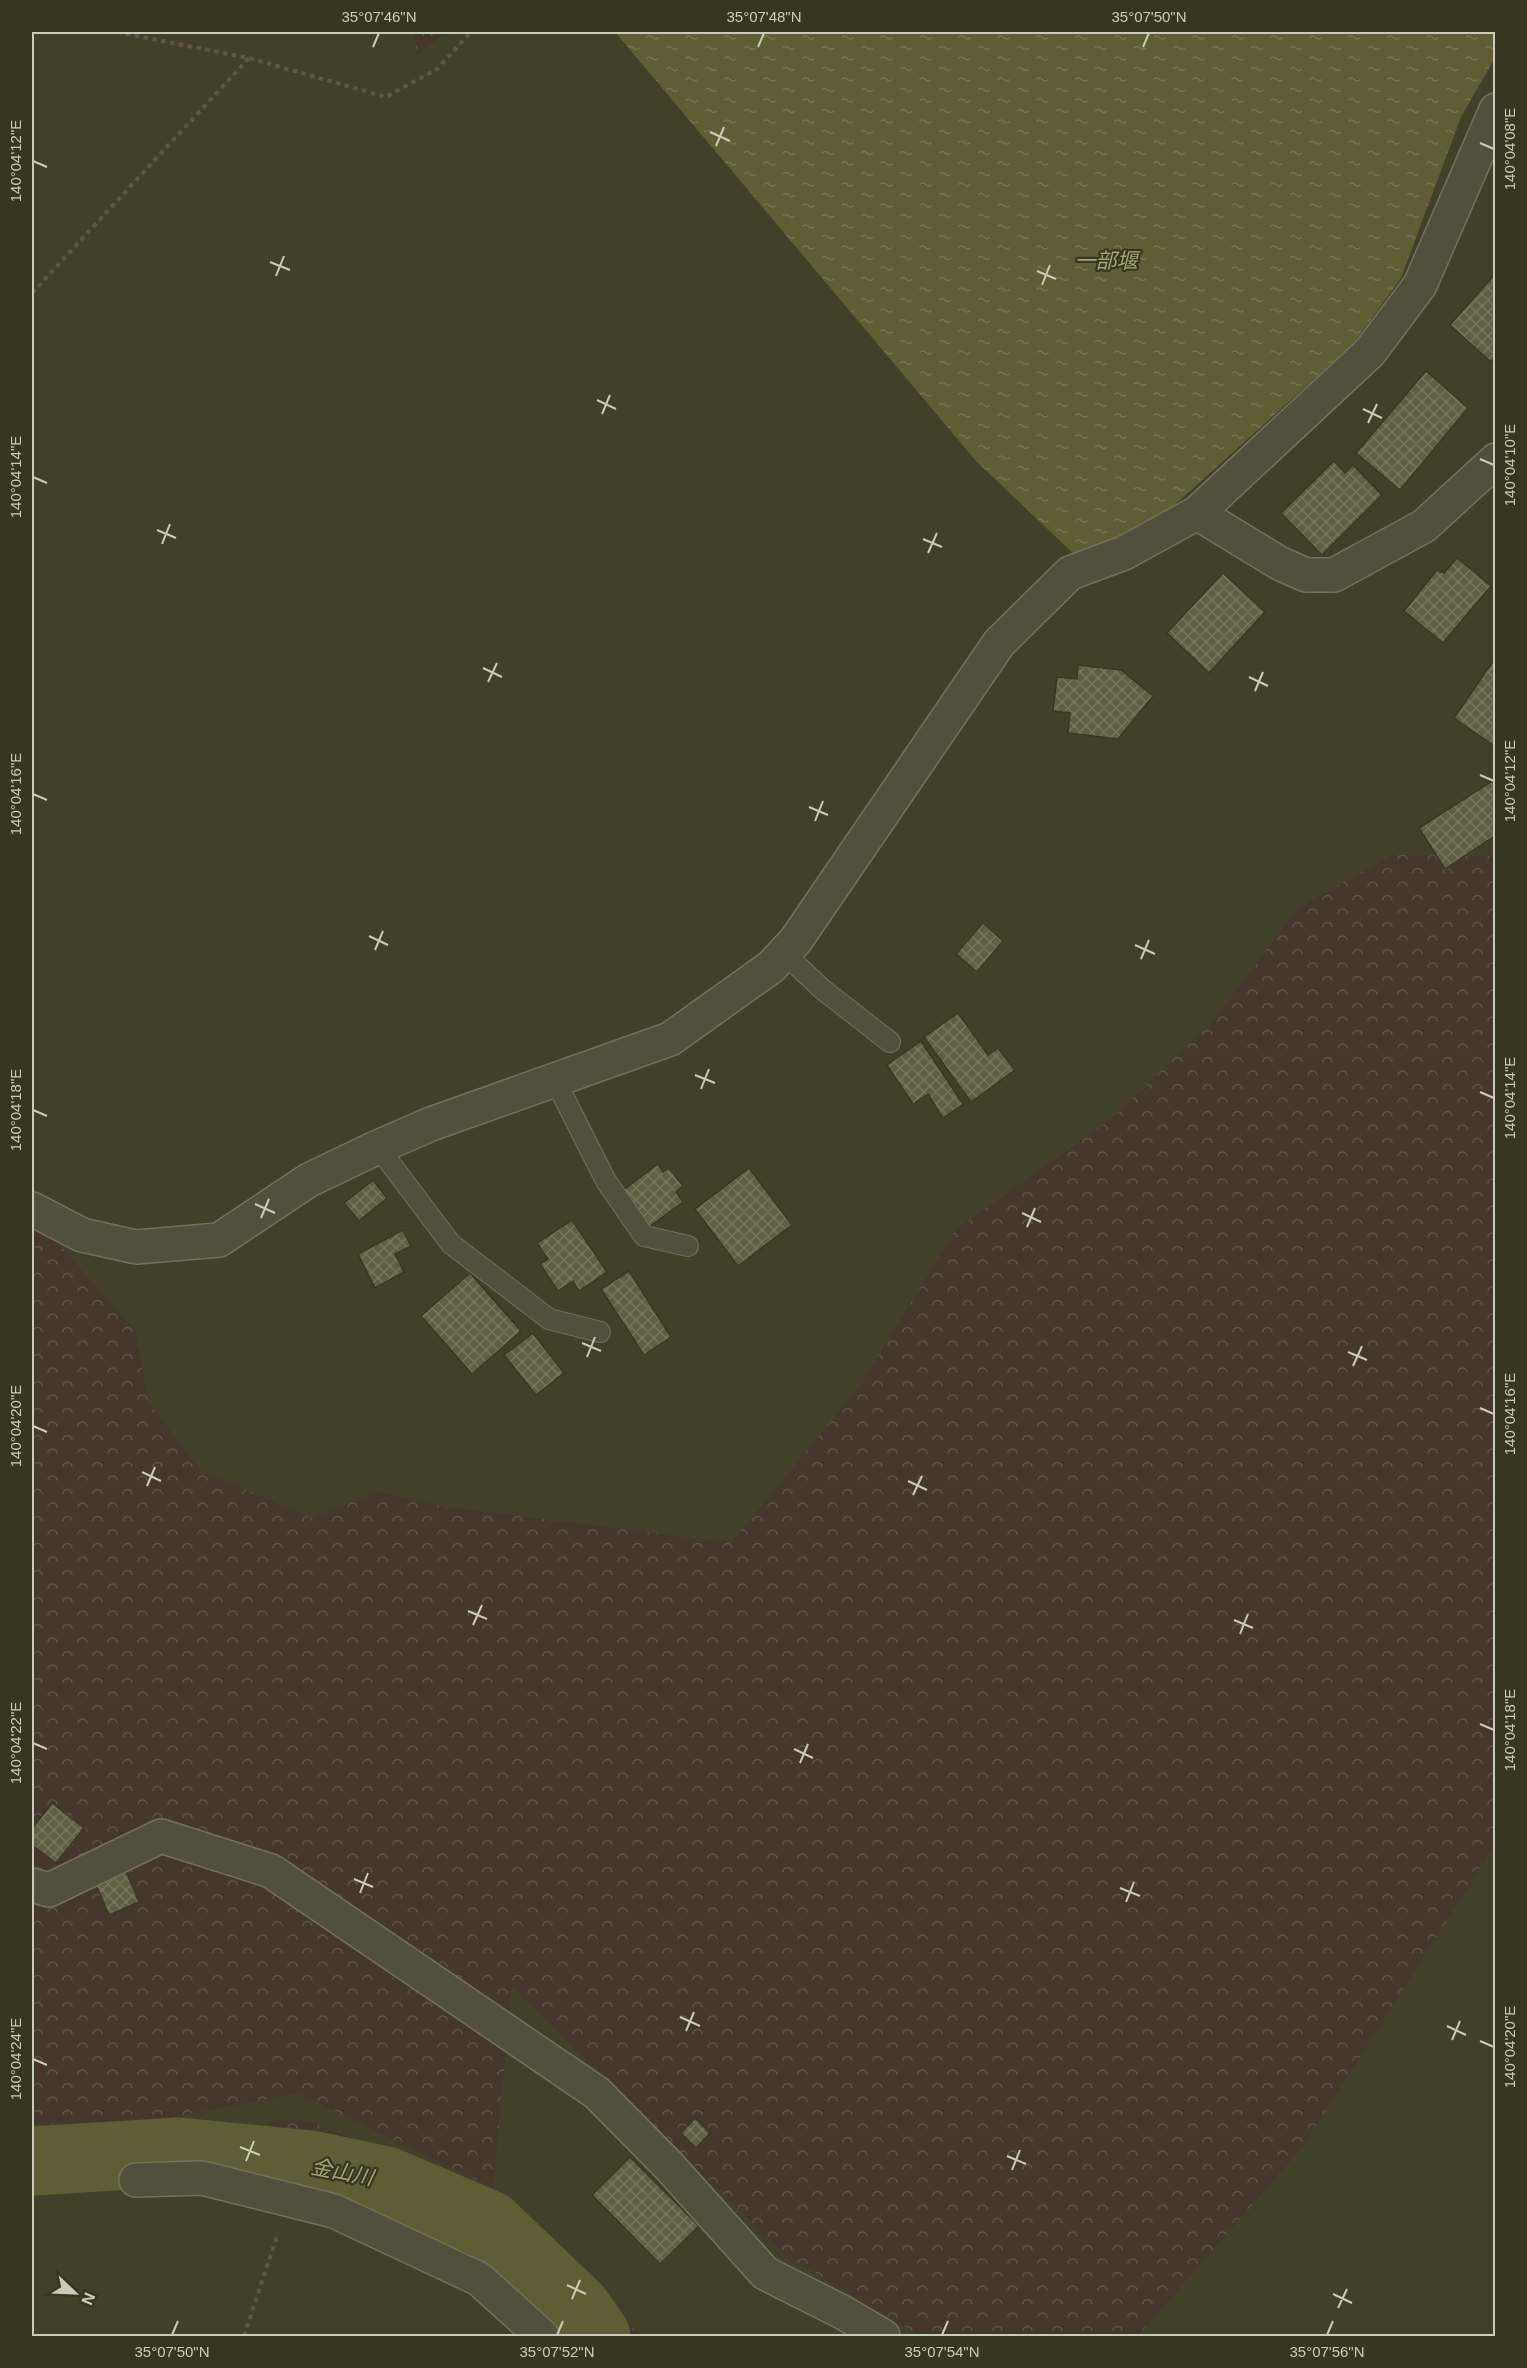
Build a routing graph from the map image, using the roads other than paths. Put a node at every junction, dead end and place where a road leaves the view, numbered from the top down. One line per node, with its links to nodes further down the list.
1 (1496, 110): 3 (street)
2 (1496, 460): 3 (street)
3 (1197, 513): 4 (street)
4 (784, 953): 5 (lane); 6 (street)
5 (890, 1042)
6 (555, 1080): 7 (street); 9 (lane)
7 (378, 1147): 8 (street); 10 (lane)
8 (32, 1209)
9 (688, 1246)
10 (600, 1332)
11 (32, 1885): 14 (street)
12 (136, 2180): 13 (street)
13 (542, 2337)
14 (883, 2337)

